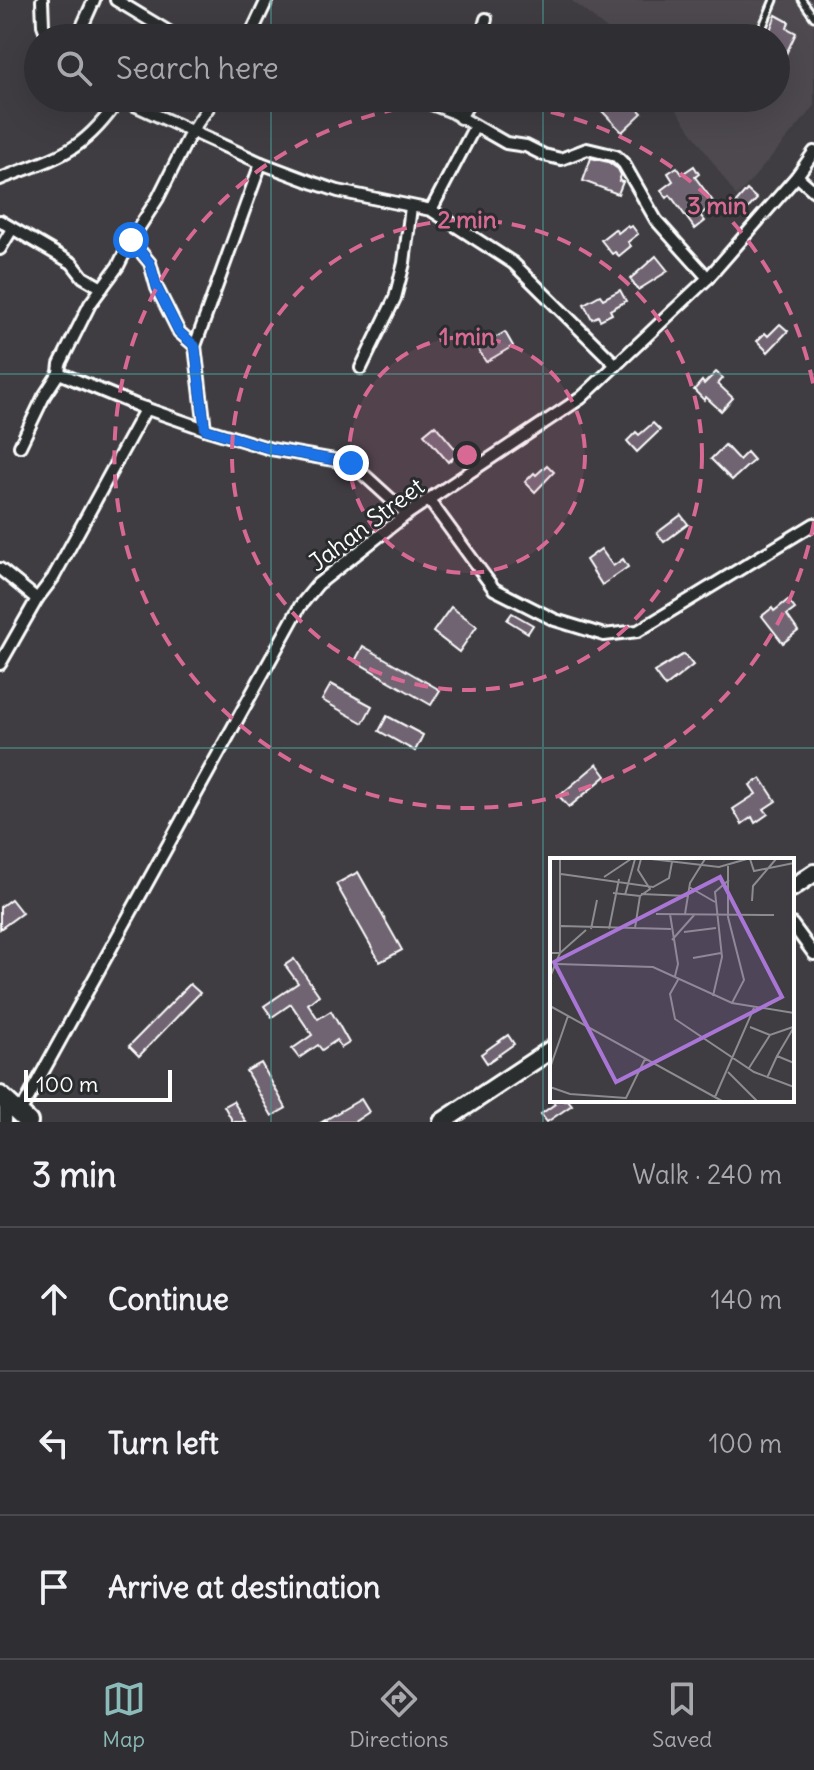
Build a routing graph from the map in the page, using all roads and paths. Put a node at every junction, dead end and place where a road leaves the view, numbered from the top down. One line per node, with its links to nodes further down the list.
1 (42, 0): 9 (street)
2 (94, 0): 10 (street)
3 (116, 0): 11 (street)
4 (267, 0): 12 (street)
5 (774, 0): 14 (lane)
6 (802, 0): 7 (lane)
7 (814, 17)
8 (486, 19): 13 (street)
9 (43, 24)
10 (83, 24)
11 (156, 24)
12 (256, 24)
13 (485, 24)
14 (764, 24)
15 (109, 112): 26 (street)
16 (149, 112): 22 (street)
17 (205, 112): 22 (street)
18 (447, 112): 20 (street)
19 (464, 112): 20 (street)
20 (460, 118): 21 (street)
21 (475, 126): 29 (street); 34 (street)
22 (191, 132): 24 (street); 32 (street)
23 (814, 152): 25 (street, Jahan Street)
24 (261, 163): 28 (street); 36 (street)
25 (797, 176): 27 (street); 34 (street, Jahan Street)
26 (0, 179)
27 (814, 191)
28 (411, 207): 29 (street); 38 (street)
29 (431, 210): 37 (street)
30 (0, 221): 31 (street)
31 (12, 229): 33 (street); 35 (street)
32 (131, 240): 35 (street); 36 (street)
33 (0, 249)
34 (708, 278): 37 (street, Jahan Street)
35 (102, 288): 39 (street)
36 (195, 346): 41 (street)
37 (616, 365): 43 (street, Jahan Street)
38 (361, 368)
39 (59, 373): 40 (street); 42 (street)
40 (146, 408): 41 (street); 47 (street)
41 (205, 429): 44 (street)
42 (20, 446)
43 (429, 500): 44 (street, Jahan Street); 45 (street)
44 (407, 514): 55 (street, Jahan Street)
45 (814, 524)
46 (0, 569): 47 (street)
47 (37, 599): 48 (street)
48 (0, 664)
49 (814, 873): 50 (main road)
50 (794, 887)
51 (794, 927): 52 (street)
52 (814, 954)
53 (550, 1050): 56 (main road)
54 (3, 1098): 55 (highway)
55 (18, 1119)
56 (442, 1122)

